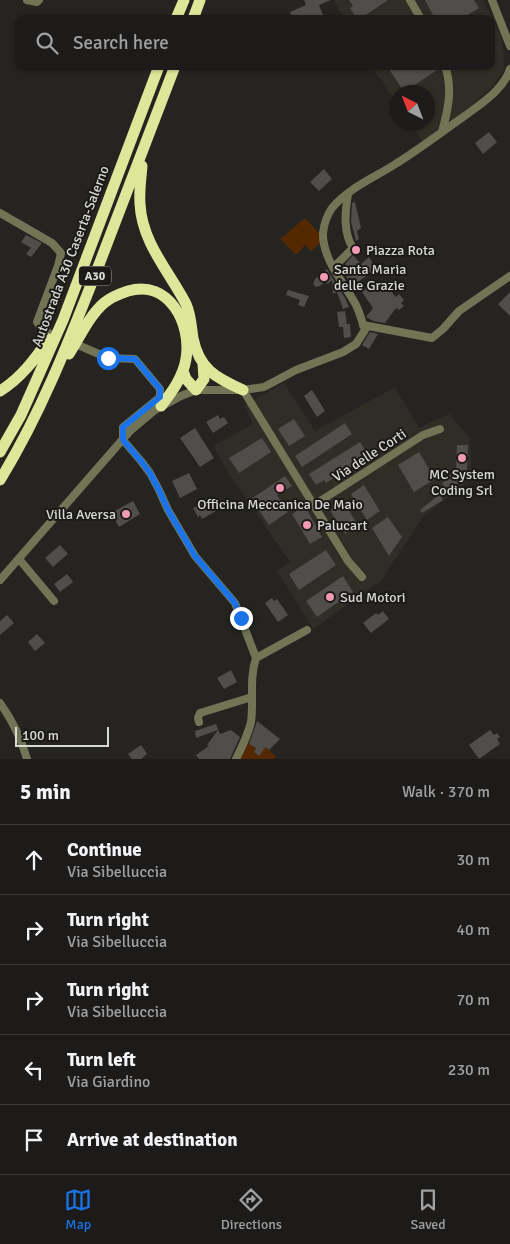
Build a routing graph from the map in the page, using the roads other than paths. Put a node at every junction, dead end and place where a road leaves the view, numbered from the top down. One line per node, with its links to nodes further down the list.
1 (27, 0): 2 (street)
2 (40, 0)
3 (184, 0): 7 (highway)
4 (200, 0): 8 (highway)
5 (410, 0): 9 (street)
6 (492, 0): 10 (street)
7 (178, 15)
8 (194, 15)
9 (419, 15)
10 (510, 46)
11 (510, 69): 15 (street)
12 (157, 70): 21 (highway, Autostrada A30 Caserta-Salerno / A30)
13 (174, 70): 16 (highway, Autostrada A30 Caserta-Salerno / A30)
14 (446, 70): 15 (street)
15 (442, 132): 17 (street)
16 (142, 154): 25 (highway); 27 (highway, Autostrada A30 Caserta-Salerno / A30)
17 (348, 194): 19 (street); 19 (street)
18 (0, 213): 23 (street)
19 (334, 267): 22 (street)
20 (510, 276): 22 (street)
21 (63, 320): 30 (highway); 34 (highway, Autostrada A30 Caserta-Salerno / A30)
22 (363, 325): 29 (street)
23 (48, 333)
24 (78, 345): 33 (street)
25 (203, 364): 28 (highway); 29 (highway)
26 (184, 371): 27 (highway); 28 (highway); 31 (highway)
27 (48, 390): 35 (highway, Autostrada A30 Caserta-Salerno / A30)
28 (196, 390): 29 (street); 31 (street)
29 (243, 390): 36 (street)
30 (0, 391)
31 (161, 406): 33 (street)
32 (440, 429): 36 (street, Via delle Corti)
33 (123, 440): 37 (street); 42 (street)
34 (0, 452)
35 (0, 480)
36 (314, 505): 38 (street)
37 (19, 558): 39 (street); 40 (street)
38 (362, 577)
39 (0, 580)
40 (54, 601)
41 (307, 630): 42 (street)
42 (256, 658): 43 (street)
43 (252, 697): 45 (street); 47 (street)
44 (0, 703): 46 (street)
45 (199, 722)
46 (27, 759)
47 (236, 759)

